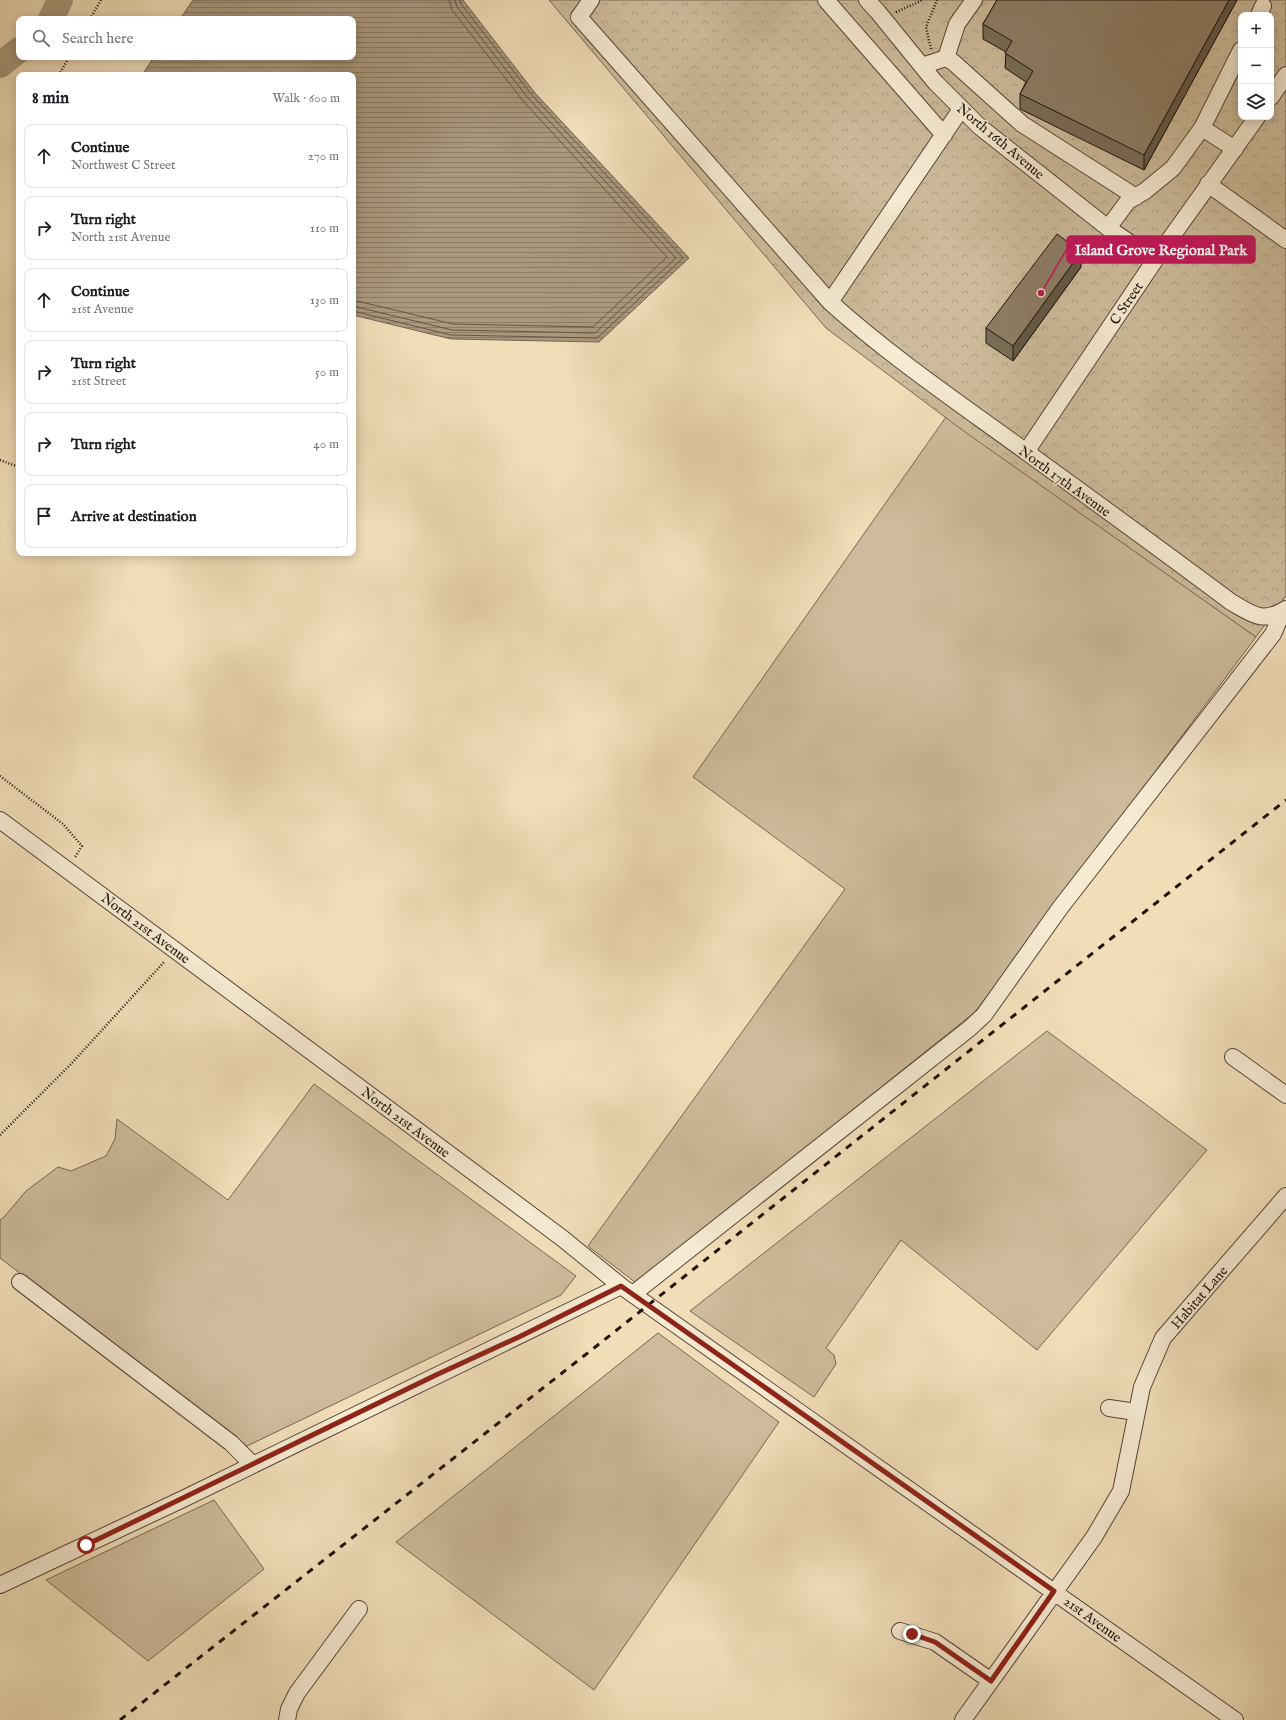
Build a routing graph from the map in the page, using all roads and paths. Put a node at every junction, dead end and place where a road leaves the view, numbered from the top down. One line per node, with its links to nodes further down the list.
1 (101, 0): 9 (path)
2 (591, 0): 27 (street, North 17th Avenue)
3 (826, 0): 20 (street)
4 (867, 0): 13 (street, North 16th Avenue)
5 (923, 0): 8 (path)
6 (937, 0): 10 (path)
7 (974, 0): 10 (street)
8 (893, 13)
9 (92, 16)
10 (939, 54): 13 (street); 23 (street)
11 (1238, 56): 19 (street)
12 (67, 60): 14 (path)
13 (922, 66): 17 (street, North 16th Avenue)
14 (61, 72)
15 (1286, 75): 16 (street)
16 (1274, 93)
17 (961, 109): 20 (street); 24 (street, North 16th Avenue)
18 (1255, 120): 21 (street, C Street)
19 (1202, 128): 21 (street); 23 (street)
20 (944, 135): 27 (street)
21 (1235, 148): 22 (street, C Street)
22 (1208, 184): 25 (street); 26 (street, C Street)
23 (1136, 197): 24 (street)
24 (1108, 228): 26 (street, North 16th Avenue)
25 (1286, 240)
26 (1155, 260): 28 (street, C Street)
27 (830, 302): 28 (street, North 17th Avenue)
28 (1026, 452): 31 (street, North 17th Avenue)
29 (0, 460): 30 (path)
30 (16, 466)
31 (1284, 610): 41 (street)
32 (0, 776): 34 (path)
33 (0, 820): 34 (street, North 21st Avenue)
34 (67, 870): 35 (street, North 21st Avenue)
35 (175, 950): 38 (path); 41 (street, North 21st Avenue)
36 (1233, 1057): 37 (street)
37 (1286, 1095)
38 (0, 1135)
39 (1286, 1196): 43 (street, Habitat Lane)
40 (20, 1282): 45 (street)
41 (627, 1290): 44 (street, North 21st Avenue); 45 (street)
42 (1109, 1408): 43 (street)
43 (1136, 1412): 47 (street, Habitat Lane)
44 (814, 1421): 47 (street, 21st Avenue)
45 (253, 1465): 46 (street)
46 (0, 1585)
47 (1054, 1591): 50 (street, Habitat Lane); 51 (street, 21st Avenue)
48 (359, 1609): 52 (street)
49 (900, 1630): 50 (street)
50 (991, 1681): 53 (street, Habitat Lane)
51 (1226, 1717)
52 (288, 1720)
53 (963, 1720)

